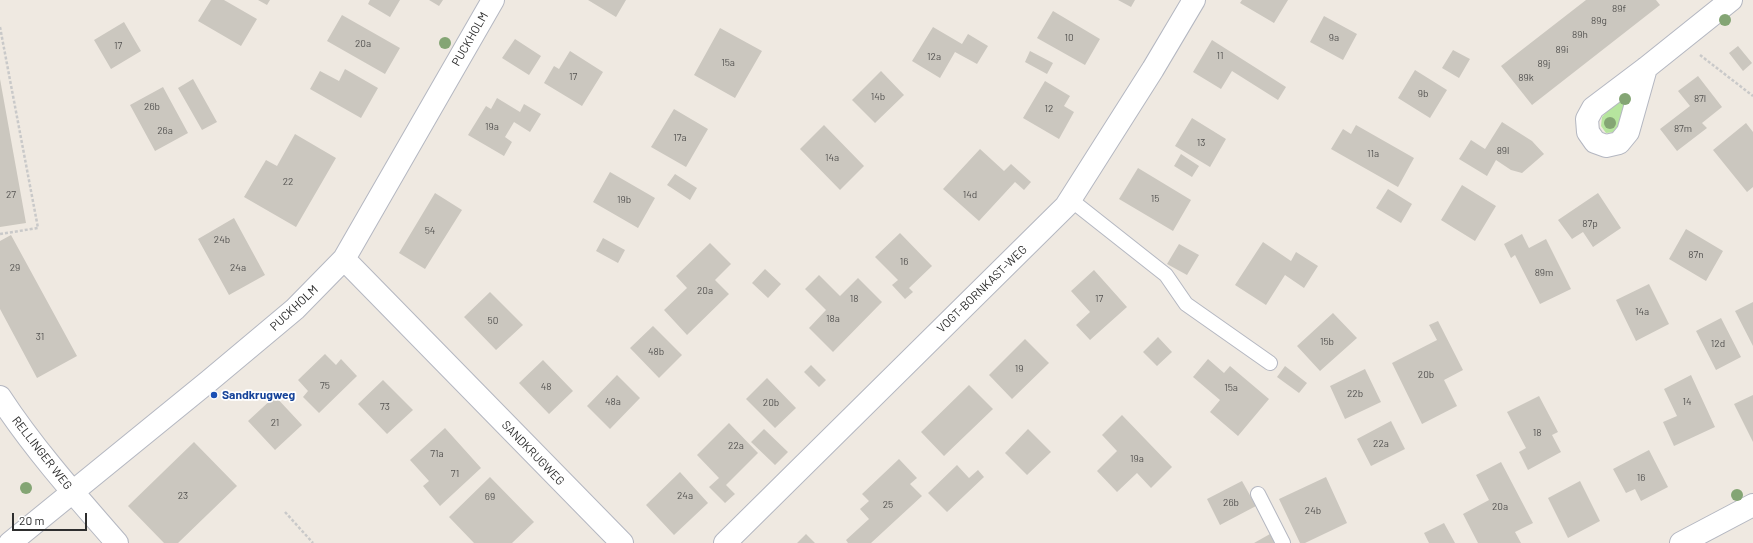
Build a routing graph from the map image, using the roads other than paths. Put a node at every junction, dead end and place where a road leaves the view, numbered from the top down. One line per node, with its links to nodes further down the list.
1 (493, 0): 6 (street, PUCKHOLM)
2 (1194, 0): 5 (street, VOGT-BORNKAST-WEG)
3 (1731, 0): 4 (street)
4 (1646, 68)
5 (1071, 200): 7 (lane); 15 (street, VOGT-BORNKAST-WEG)
6 (344, 259): 9 (street, PUCKHOLM); 14 (street, SANDKRUGWEG)
7 (1270, 363)
8 (0, 397): 9 (street, RELLINGER WEG)
9 (72, 492): 12 (street, PUCKHOLM); 13 (street, RELLINGER WEG)
10 (1258, 494): 16 (lane)
11 (1753, 505): 17 (street)
12 (10, 543)
13 (117, 543)
14 (622, 543)
15 (725, 543)
16 (1283, 543)
17 (1681, 543)

